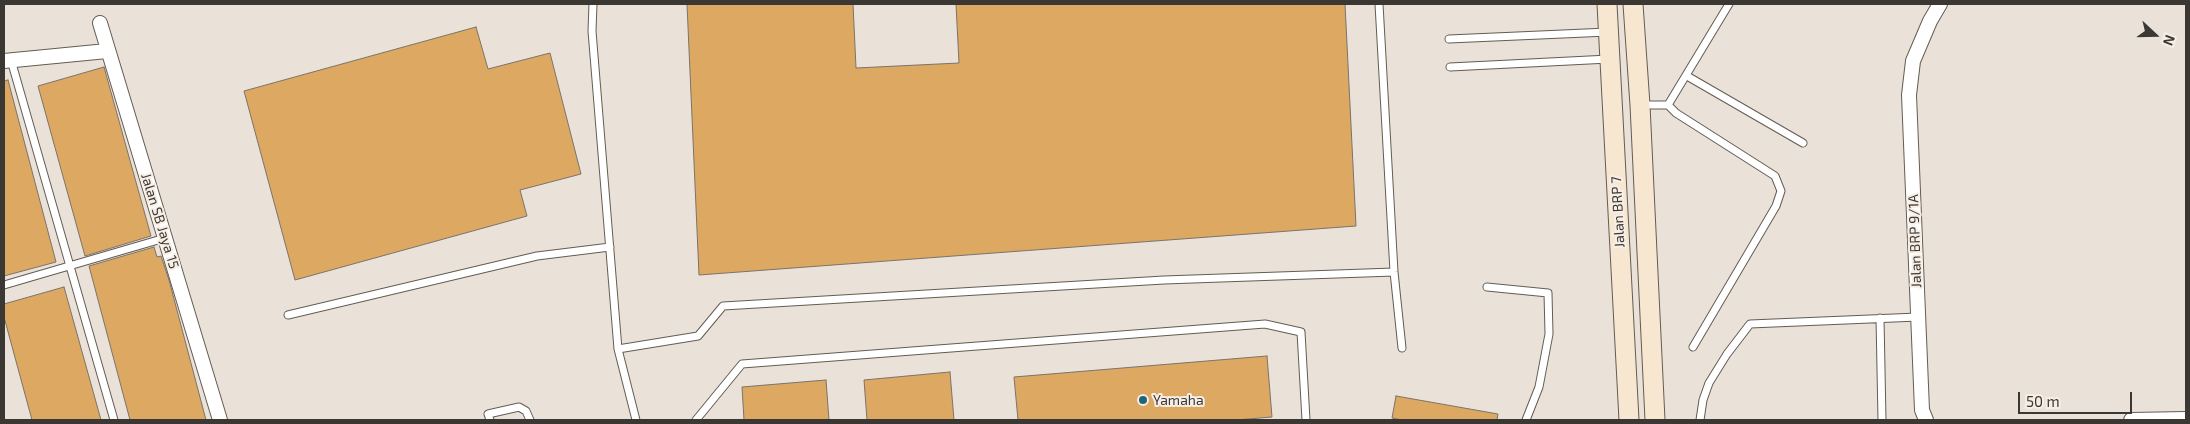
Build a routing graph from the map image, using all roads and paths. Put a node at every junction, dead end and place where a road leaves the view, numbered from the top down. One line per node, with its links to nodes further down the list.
1 (593, 4): 19 (lane)
2 (1379, 4): 21 (lane)
3 (1606, 4): 8 (main road, Jalan BRP 7)
4 (1633, 4): 15 (main road, Jalan BRP 7)
5 (1728, 4): 14 (lane)
6 (1940, 4): 25 (street, Jalan BRP 9/1A)
7 (100, 23): 10 (street, Jalan SB Jaya 15)
8 (1608, 32): 9 (lane); 11 (main road, Jalan BRP 7)
9 (1449, 40)
10 (108, 51): 12 (street); 18 (street, Jalan SB Jaya 15)
11 (1610, 59): 13 (lane); 31 (main road, Jalan BRP 7)
12 (7, 61): 20 (lane)
13 (1450, 67)
14 (1687, 76): 16 (lane); 17 (lane)
15 (1640, 105): 16 (lane); 30 (main road, Jalan BRP 7)
16 (1668, 105): 27 (lane)
17 (1803, 144)
18 (165, 238): 20 (lane); 34 (street, Jalan SB Jaya 15)
19 (610, 247): 24 (lane); 29 (lane)
20 (70, 266): 22 (lane); 33 (lane)
21 (1394, 272): 28 (lane); 29 (lane)
22 (4, 285)
23 (1487, 287): 40 (lane)
24 (288, 315)
25 (1918, 317): 26 (lane); 43 (street, Jalan BRP 9/1A)
26 (1880, 318): 41 (lane); 42 (lane)
27 (1693, 347)
28 (1402, 348)
29 (618, 349): 37 (lane)
30 (1655, 415)
31 (1629, 419)
32 (2186, 419): 44 (street)
33 (114, 420)
34 (220, 420)
35 (490, 420): 36 (lane)
36 (530, 420)
37 (636, 420)
38 (696, 420): 39 (lane)
39 (1306, 420)
40 (1526, 420)
41 (1700, 420)
42 (1882, 420)
43 (1926, 420)
44 (2131, 420)

